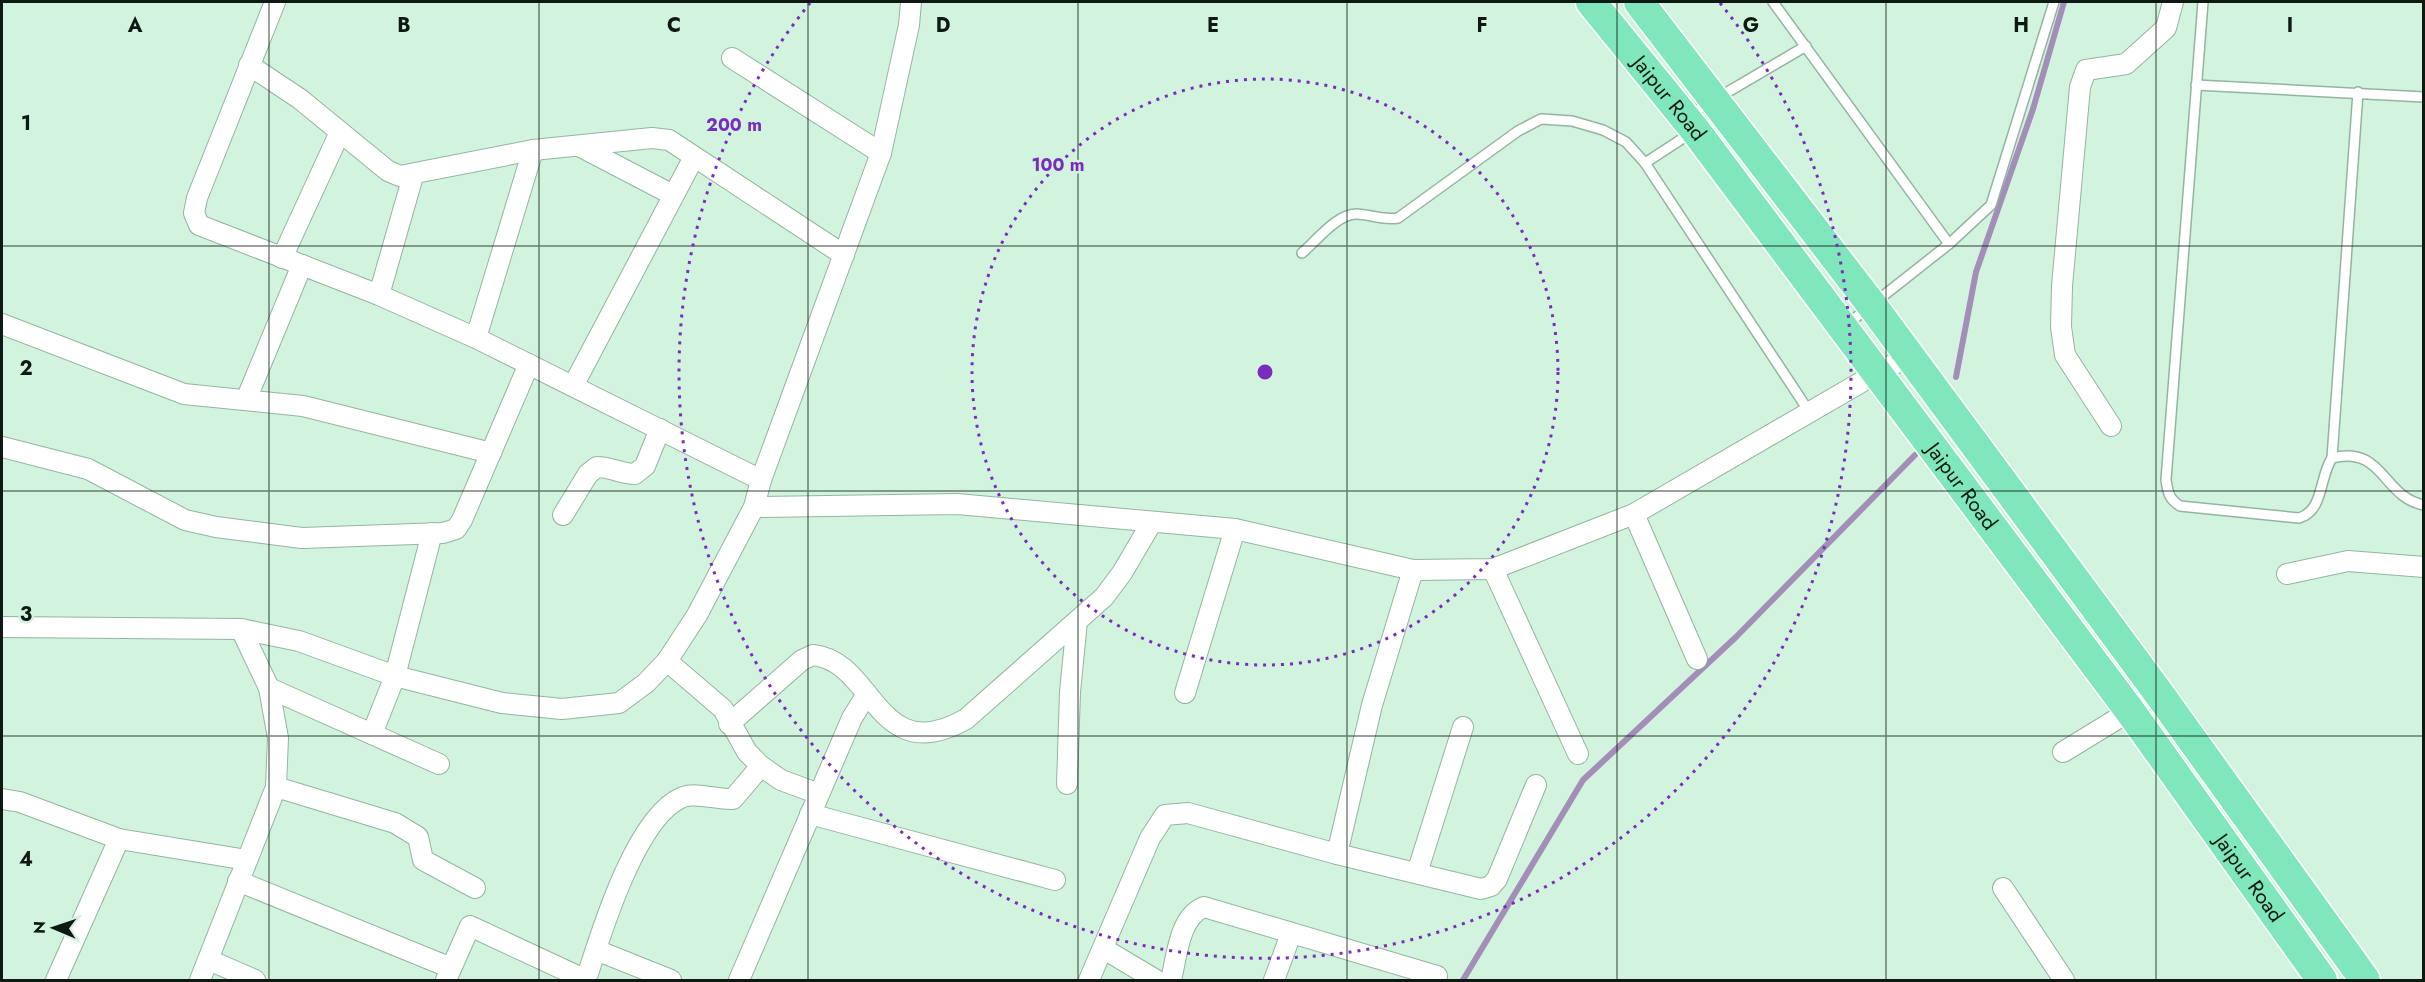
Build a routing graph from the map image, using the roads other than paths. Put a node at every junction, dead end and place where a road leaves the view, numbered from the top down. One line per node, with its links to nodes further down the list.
1 (275, 2): 11 (street)
2 (911, 2): 20 (street)
3 (1591, 2): 16 (main road, Jaipur Road)
4 (1639, 2): 15 (main road, Jaipur Road)
5 (1773, 2): 9 (lane)
6 (2054, 2): 25 (lane)
7 (2173, 2): 41 (street)
8 (2203, 2): 12 (lane)
9 (1806, 46): 15 (lane); 25 (lane)
10 (732, 58): 20 (street)
11 (249, 65): 17 (street); 28 (street)
12 (2196, 85): 13 (lane); 45 (lane)
13 (2358, 92): 14 (lane); 45 (lane)
14 (2424, 96)
15 (1715, 100): 16 (lane); 31 (main road, Jaipur Road)
16 (1690, 124): 22 (lane); 33 (main road, Jaipur Road)
17 (340, 132): 23 (street); 28 (street)
18 (579, 146): 19 (street); 21 (street); 24 (street)
19 (533, 150): 23 (street); 34 (street)
20 (881, 153): 27 (street)
21 (694, 157): 24 (street); 27 (street)
22 (1645, 163): 26 (lane); 40 (lane)
23 (413, 176): 30 (street)
24 (674, 195): 38 (street)
25 (1949, 244): 31 (lane)
26 (1302, 253)
27 (843, 255): 46 (street)
28 (282, 258): 29 (street)
29 (302, 265): 30 (street); 39 (street)
30 (379, 295): 34 (street)
31 (1871, 303): 33 (lane); 35 (main road, Jaipur Road)
32 (2, 324): 39 (street)
33 (1842, 328): 37 (main road, Jaipur Road)
34 (476, 338): 36 (street)
35 (1908, 357): 37 (street); 65 (main road, Jaipur Road)
36 (529, 364): 38 (street); 44 (street)
37 (1877, 373): 40 (street); 68 (main road, Jaipur Road)
38 (573, 386): 42 (street)
39 (246, 400): 44 (street)
40 (1810, 413): 49 (street)
41 (2111, 426)
42 (660, 429): 46 (street); 50 (street)
43 (2, 447): 52 (street)
44 (491, 453): 52 (street)
45 (2332, 458): 47 (lane)
46 (761, 480): 48 (street)
47 (2424, 505)
48 (754, 507): 51 (street); 62 (street)
49 (1634, 514): 55 (street); 61 (street)
50 (563, 515)
51 (1152, 522): 53 (street); 58 (street)
52 (432, 533): 63 (street)
53 (1230, 544): 56 (street); 66 (street)
54 (2424, 567): 57 (street)
55 (1493, 569): 56 (street); 73 (street)
56 (1413, 570): 83 (street)
57 (2287, 574)
58 (1077, 621): 67 (street); 76 (street)
59 (2, 627): 60 (street)
60 (241, 629): 63 (street); 64 (street)
61 (1697, 659)
62 (667, 660): 63 (street); 69 (street)
63 (395, 676): 71 (street)
64 (269, 688): 71 (street); 78 (street)
65 (2157, 691): 68 (street); 109 (main road, Jaipur Road)
66 (1185, 693)
67 (867, 694): 69 (street); 79 (street)
68 (2130, 711): 72 (street); 108 (main road, Jaipur Road)
69 (729, 724): 75 (street)
70 (1463, 727): 85 (street)
71 (372, 734): 74 (street)
72 (2063, 752)
73 (1578, 754)
74 (440, 764)
75 (761, 766): 79 (street); 92 (street)
76 (1067, 784)
77 (1536, 785): 85 (street)
78 (276, 787): 84 (street); 88 (street)
79 (819, 794): 81 (street)
80 (2, 799): 82 (street)
81 (810, 814): 86 (street); 102 (street)
82 (120, 839): 84 (street); 98 (street)
83 (1337, 854): 85 (street); 91 (street)
84 (247, 860): 87 (street)
85 (1417, 873)
86 (1055, 880)
87 (238, 881): 93 (street); 94 (street)
88 (475, 888)
89 (2003, 888): 107 (street)
90 (1291, 934): 95 (street); 105 (street); 106 (street)
91 (1104, 949): 103 (street); 104 (street)
92 (596, 950): 97 (street); 101 (street)
93 (209, 960): 99 (street); 100 (street)
94 (448, 974): 97 (street)
95 (1407, 974): 96 (street)
96 (1437, 976)
97 (586, 980)
98 (56, 981)
99 (201, 981)
100 (255, 981)
101 (671, 981)
102 (739, 981)
103 (1089, 981)
104 (1156, 981)
105 (1171, 981)
106 (1274, 981)
107 (2064, 981)
108 (2322, 981)
109 (2365, 981)

